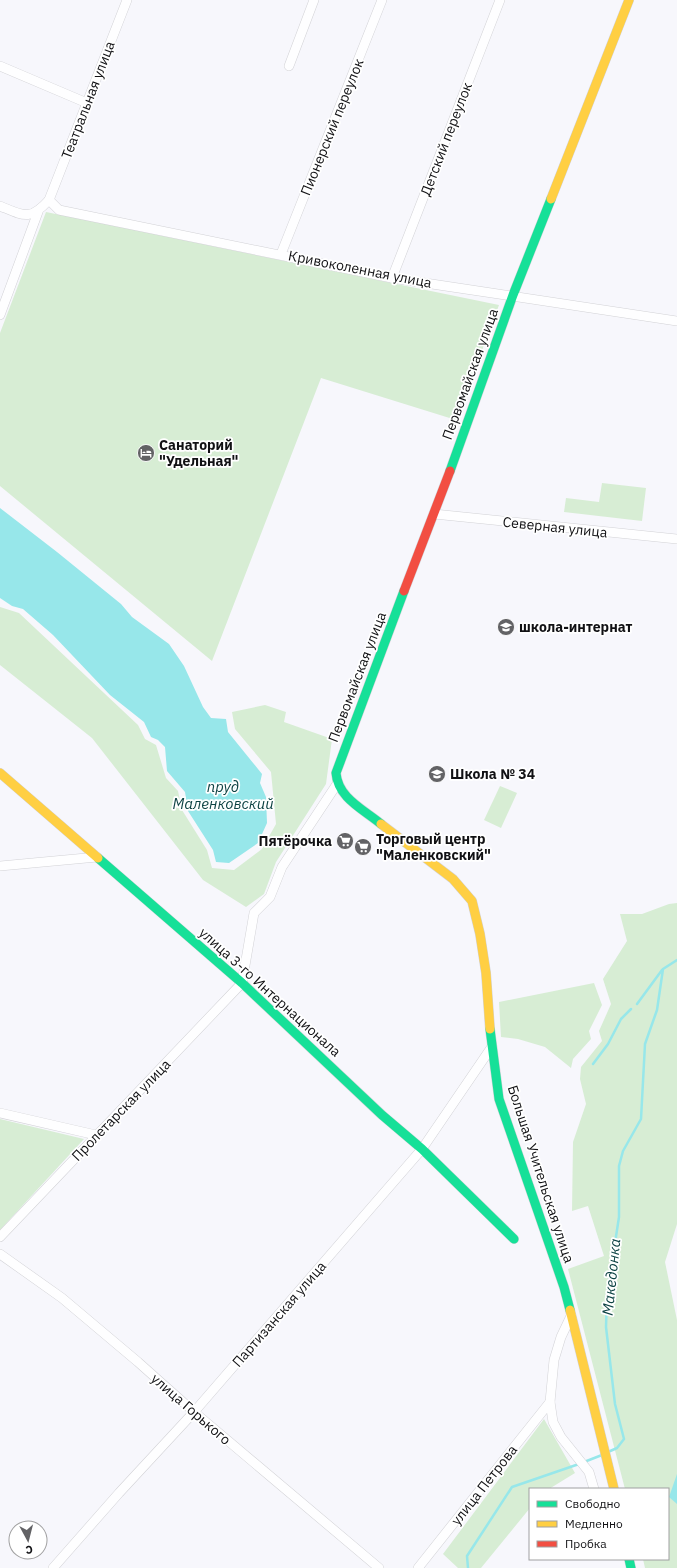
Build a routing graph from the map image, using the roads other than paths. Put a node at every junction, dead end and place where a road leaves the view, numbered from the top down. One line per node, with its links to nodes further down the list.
1 (127, 0): 8 (street, Театральная улица)
2 (314, 0): 7 (street)
3 (382, 0): 12 (street, Пионерский переулок)
4 (500, 0): 13 (street, Детский переулок)
5 (629, 0): 14 (main road, Первомайская улица)
6 (0, 66): 8 (street)
7 (289, 66)
8 (87, 103): 9 (street, Театральная улица)
9 (49, 200): 11 (street); 12 (street, Кривоколенная улица)
10 (0, 206): 11 (street)
11 (38, 212): 15 (street)
12 (281, 254): 13 (street, Кривоколенная улица)
13 (392, 278): 14 (street, Кривоколенная улица)
14 (512, 295): 16 (street, Кривоколенная улица); 17 (main road, Первомайская улица)
15 (0, 315)
16 (677, 321)
17 (434, 514): 18 (street, Северная улица); 20 (main road, Первомайская улица)
18 (677, 539)
19 (0, 773): 21 (main road, улица 3-го Интернационала)
20 (338, 784): 23 (street); 24 (main road, Большая Учительская улица)
21 (96, 857): 22 (street); 23 (main road, улица 3-го Интернационала)
22 (0, 866)
23 (242, 983): 26 (street, Пролетарская улица); 27 (main road, улица 3-го Интернационала)
24 (491, 1048): 27 (street, Партизанская улица); 31 (main road, Большая Учительская улица)
25 (0, 1113): 26 (street)
26 (96, 1135): 28 (street, Пролетарская улица)
27 (422, 1149): 29 (main road, улица 3-го Интернационала); 33 (street, Партизанская улица)
28 (0, 1237)
29 (514, 1240)
30 (0, 1254): 33 (street, улица Горького)
31 (571, 1316): 32 (street); 35 (main road, Большая Учительская улица)
32 (550, 1402): 34 (street); 38 (street, улица Петрова)
33 (194, 1412): 36 (street, Партизанская улица); 37 (street, улица Горького)
34 (594, 1488)
35 (614, 1488)
36 (53, 1568)
37 (379, 1568)
38 (418, 1568)

